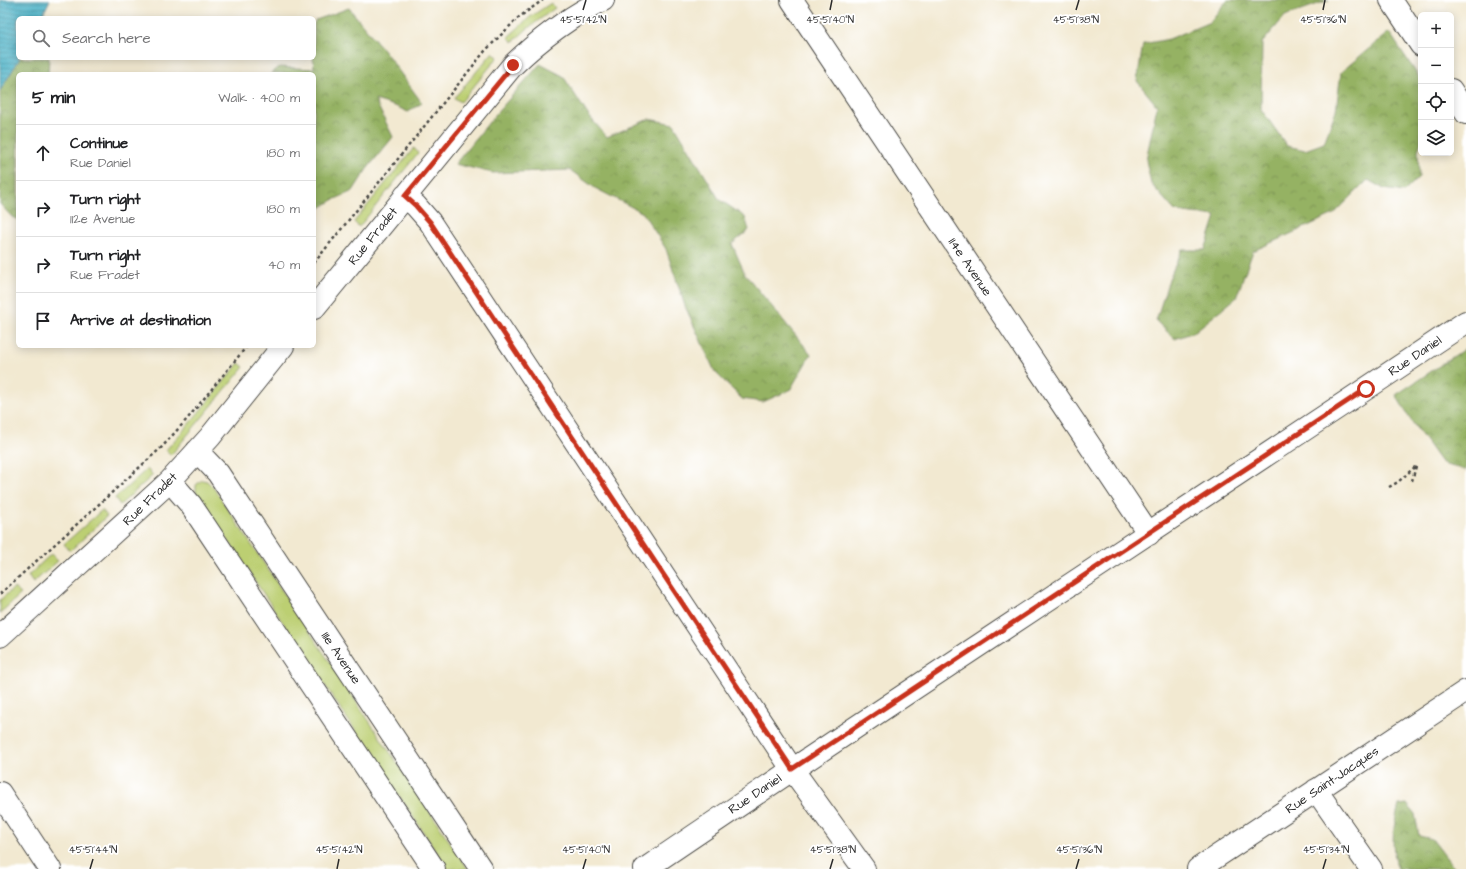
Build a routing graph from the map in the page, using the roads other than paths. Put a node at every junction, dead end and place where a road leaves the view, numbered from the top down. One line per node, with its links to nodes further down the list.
1 (603, 0): 7 (street, Rue Fradet)
2 (792, 0): 13 (street, 114e Avenue)
3 (1391, 0): 4 (street)
4 (1418, 40)
5 (1454, 95): 6 (street)
6 (1466, 113)
7 (405, 196): 8 (street, Rue Fradet); 16 (street)
8 (316, 306)
9 (1466, 322): 13 (street, Rue Daniel)
10 (281, 348): 11 (street, Rue Fradet)
11 (197, 451): 12 (street, Rue Fradet); 21 (street, 111e Avenue)
12 (170, 481): 14 (street, Rue Fradet); 20 (street)
13 (1149, 534): 16 (street, Rue Daniel)
14 (0, 636)
15 (1466, 691): 17 (street, Rue Saint-Jacques)
16 (792, 769): 22 (street, Rue Daniel); 23 (street)
17 (1316, 790): 24 (street, Rue Saint-Jacques); 25 (street)
18 (0, 793): 19 (street)
19 (50, 869)
20 (434, 869)
21 (481, 869)
22 (645, 869)
23 (864, 869)
24 (1198, 869)
25 (1371, 869)

